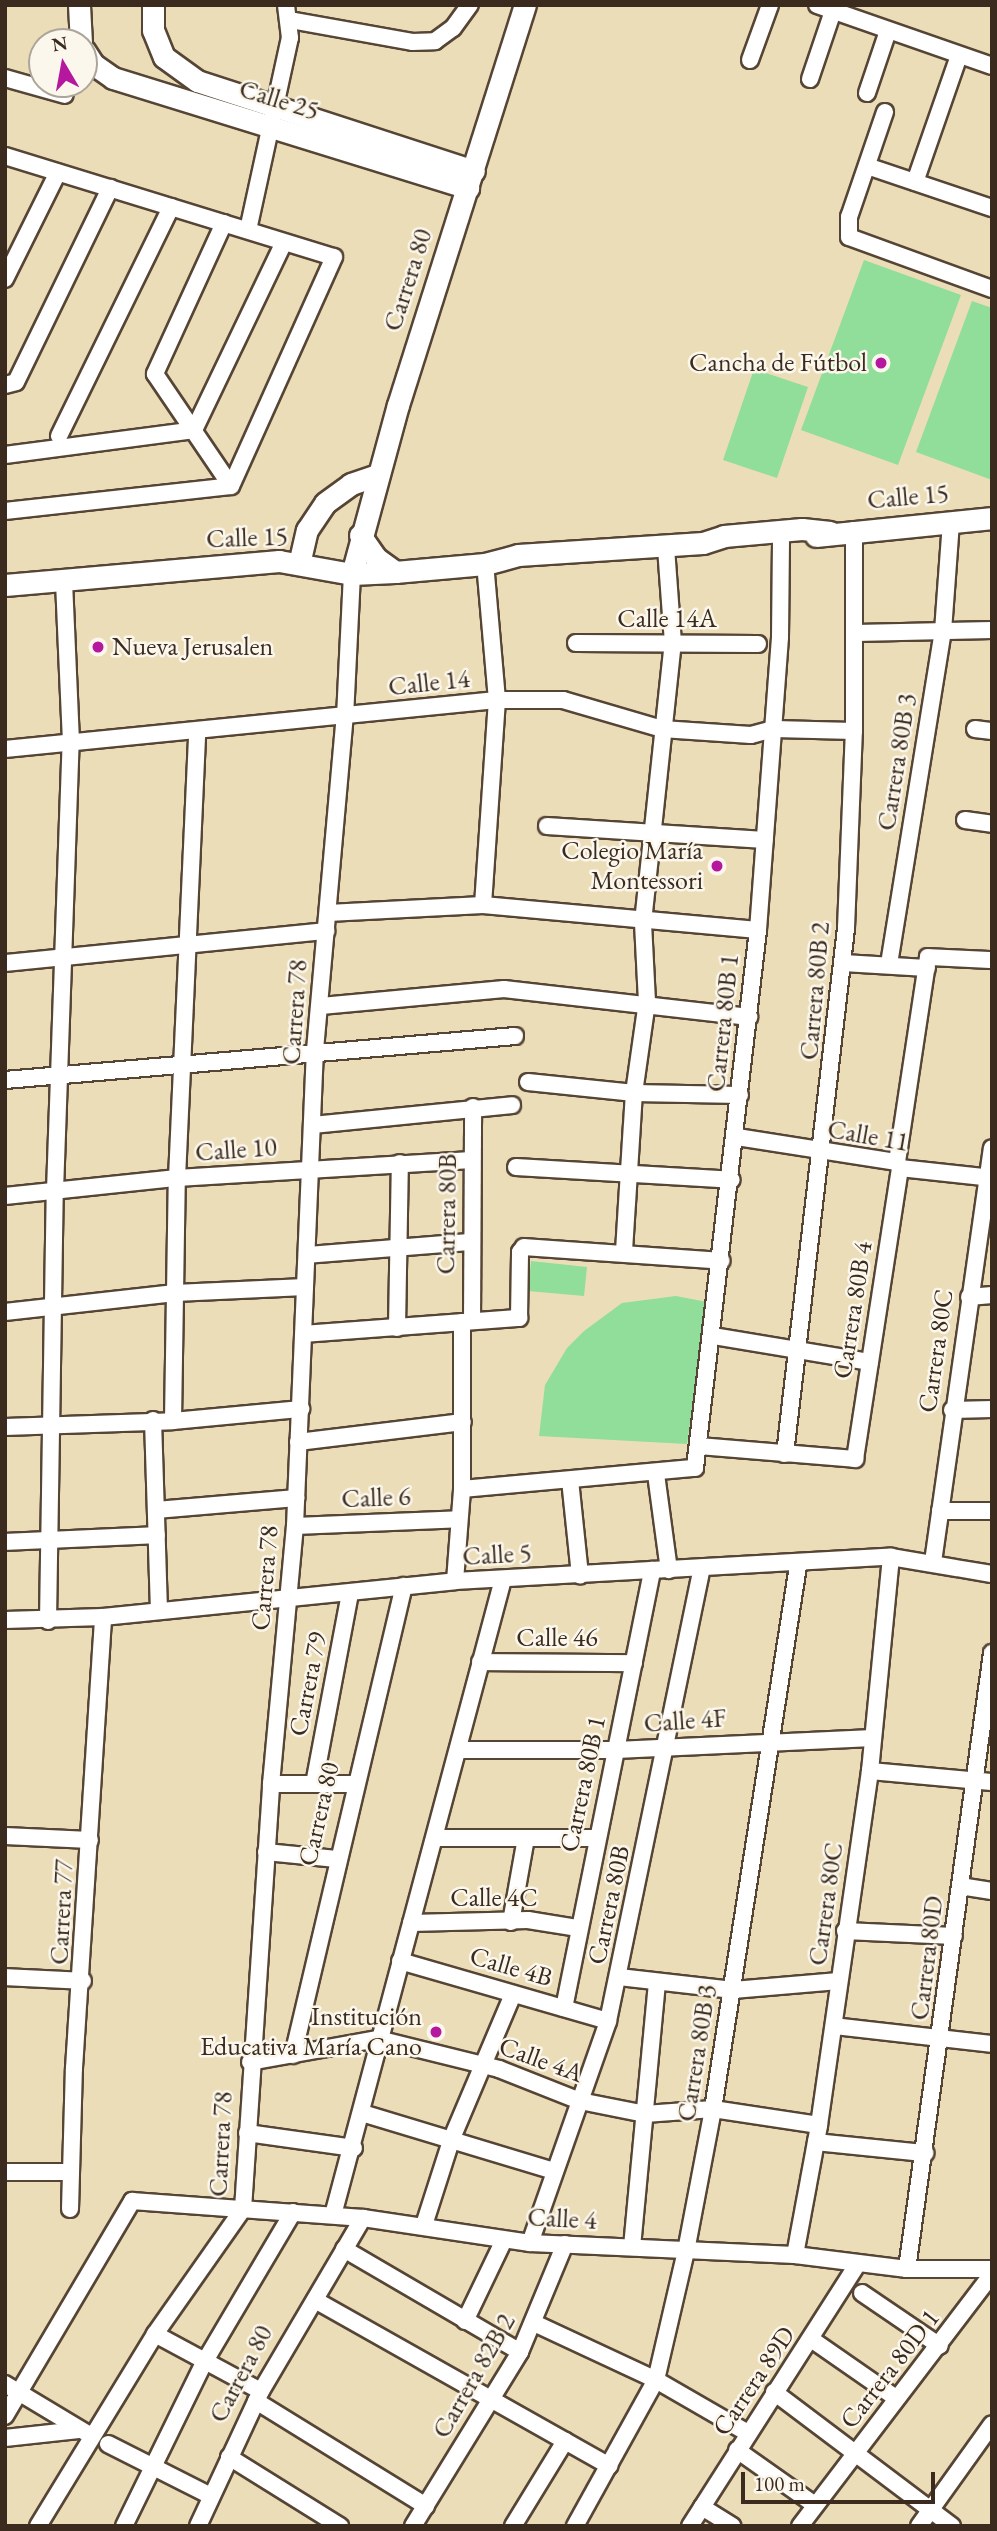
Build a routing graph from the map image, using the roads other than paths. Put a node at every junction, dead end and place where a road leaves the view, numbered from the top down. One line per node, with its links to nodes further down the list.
1 (79, 5): 9 (street)
2 (153, 5): 20 (street, Calle 25)
3 (470, 5): 8 (street)
4 (525, 5): 24 (street, Carrera 80)
5 (770, 5): 12 (street)
6 (817, 5): 7 (street)
7 (833, 11): 10 (street); 16 (street)
8 (288, 13): 20 (street)
9 (80, 28)
10 (888, 31): 11 (street); 18 (street)
11 (959, 56): 13 (street); 25 (street)
12 (750, 60)
13 (992, 66)
14 (98, 68): 20 (street, Calle 25)
15 (5, 78): 17 (street)
16 (810, 79)
17 (28, 85)
18 (867, 93)
19 (885, 112): 22 (street)
20 (274, 118): 24 (street, Calle 25); 30 (street)
21 (5, 156): 23 (street)
22 (867, 166): 25 (street); 33 (street)
23 (58, 172): 26 (street); 32 (street)
24 (471, 180): 38 (street, Carrera 80)
25 (915, 182): 28 (street)
26 (110, 188): 27 (street); 34 (street)
27 (172, 207): 29 (street); 36 (street)
28 (992, 208)
29 (225, 223): 30 (street); 35 (street)
30 (248, 230): 31 (street)
31 (284, 242): 35 (street); 39 (street)
32 (5, 279)
33 (992, 289)
34 (5, 385)
35 (194, 430): 37 (street); 39 (street)
36 (59, 436)
37 (5, 455)
38 (377, 475): 45 (street, Carrera 80); 49 (street)
39 (231, 486): 40 (street)
40 (5, 511)
41 (992, 518): 42 (street, Calle 15)
42 (951, 522): 43 (street, Calle 15); 56 (street, Carrera 80B 3)
43 (854, 530): 44 (street, Calle 15); 57 (street, Carrera 80B 2)
44 (830, 532): 46 (street, Calle 15); 47 (street, Calle 15)
45 (360, 536): 51 (street); 52 (street, Carrera 80)
46 (782, 541): 47 (street, Calle 15); 64 (street, Carrera 80B 1)
47 (703, 543): 48 (street, Calle 15)
48 (666, 547): 50 (street, Calle 15); 59 (street)
49 (299, 564): 52 (street, Calle 15); 53 (street, Calle 15)
50 (487, 564): 51 (street, Calle 15); 61 (street)
51 (396, 572): 52 (street, Calle 15)
52 (352, 574): 62 (street, Carrera 78)
53 (64, 580): 54 (street, Calle 15); 69 (street)
54 (5, 585)
55 (992, 630): 56 (street)
56 (943, 631): 57 (street); 87 (street, Carrera 80B 3)
57 (856, 633): 66 (street, Carrera 80B 2)
58 (576, 643): 59 (street, Calle 14A)
59 (673, 643): 60 (street, Calle 14A); 63 (street)
60 (758, 644)
61 (497, 700): 62 (street, Calle 14); 63 (street, Calle 14); 76 (street)
62 (345, 716): 68 (street, Calle 14); 77 (street, Carrera 78)
63 (662, 729): 64 (street, Calle 14); 74 (street)
64 (774, 729): 66 (street, Calle 14); 75 (street, Carrera 80B 1)
65 (975, 729): 67 (street)
66 (854, 731): 86 (street, Carrera 80B 2)
67 (992, 731)
68 (197, 732): 69 (street, Calle 14); 81 (street)
69 (71, 742): 70 (street, Calle 14); 82 (street)
70 (5, 749)
71 (965, 820): 72 (street)
72 (992, 824)
73 (547, 826): 74 (street)
74 (652, 833): 75 (street); 78 (street)
75 (765, 840): 79 (street, Carrera 80B 1)
76 (483, 905): 77 (street); 78 (street)
77 (328, 913): 80 (street, Carrera 78)
78 (643, 922): 79 (street); 88 (street)
79 (758, 930): 90 (street, Carrera 80B 1)
80 (326, 931): 81 (street); 89 (street, Carrera 78)
81 (188, 944): 82 (street); 93 (street)
82 (65, 958): 85 (street); 94 (street)
83 (992, 960): 84 (street)
84 (928, 962): 87 (street); 107 (street, Carrera 80B 4)
85 (5, 963)
86 (843, 963): 87 (street); 104 (street, Carrera 80B 2)
87 (889, 964)
88 (647, 1002): 89 (street); 90 (street); 97 (street)
89 (321, 1006): 92 (street, Carrera 78)
90 (749, 1017): 98 (street, Carrera 80B 1)
91 (515, 1036): 92 (street)
92 (315, 1050): 93 (street); 101 (street, Carrera 78)
93 (183, 1063): 94 (street); 111 (street)
94 (61, 1075): 95 (street); 114 (street)
95 (5, 1080)
96 (528, 1082): 97 (street)
97 (634, 1093): 98 (street); 110 (street)
98 (740, 1095): 102 (street, Carrera 80B 1)
99 (512, 1105): 100 (street)
100 (473, 1107): 101 (street); 105 (street, Carrera 80B)
101 (313, 1125): 109 (street, Carrera 78)
102 (737, 1138): 104 (street, Calle 11); 113 (street, Carrera 80B 1)
103 (992, 1149): 112 (street, Carrera 80C)
104 (823, 1154): 107 (street, Calle 11); 131 (street, Carrera 80B 2)
105 (471, 1160): 106 (street, Calle 10); 116 (street, Carrera 80B)
106 (400, 1163): 109 (street, Calle 10); 117 (street)
107 (899, 1165): 112 (street, Calle 11); 132 (street, Carrera 80B 4)
108 (516, 1167): 110 (street)
109 (312, 1170): 111 (street, Calle 10); 119 (street, Carrera 78)
110 (628, 1173): 113 (street); 118 (street)
111 (177, 1178): 114 (street, Calle 10); 122 (street)
112 (989, 1178): 124 (street, Carrera 80C)
113 (732, 1180): 120 (street, Carrera 80B 1)
114 (55, 1191): 115 (street, Calle 10); 125 (street)
115 (5, 1196)
116 (470, 1242): 117 (street); 127 (street, Carrera 80B)
117 (397, 1250): 119 (street); 128 (street)
118 (624, 1251): 120 (street); 127 (street)
119 (306, 1255): 121 (street, Carrera 78)
120 (722, 1261): 130 (street, Carrera 80B 1)
121 (305, 1287): 122 (street); 129 (street, Carrera 78)
122 (176, 1293): 125 (street); 137 (street)
123 (992, 1295): 124 (street)
124 (969, 1297): 135 (street, Carrera 80C)
125 (53, 1308): 126 (street); 139 (street)
126 (5, 1312)
127 (467, 1321): 128 (street); 138 (street, Carrera 80B)
128 (397, 1328): 129 (street)
129 (304, 1334): 133 (street, Carrera 78)
130 (713, 1336): 131 (street); 142 (street, Carrera 80B 1)
131 (798, 1352): 132 (street); 143 (street, Carrera 80B 2)
132 (870, 1362): 143 (street, Carrera 80B 4)
133 (301, 1409): 137 (street); 141 (street, Carrera 78)
134 (992, 1409): 135 (street)
135 (951, 1410): 149 (street, Carrera 80C)
136 (153, 1420): 137 (street); 139 (street); 148 (street)
137 (173, 1421)
138 (463, 1422): 141 (street); 146 (street, Carrera 80B)
139 (51, 1425): 140 (street); 155 (street)
140 (5, 1427)
141 (298, 1442): 147 (street, Carrera 78)
142 (698, 1446): 143 (street); 144 (street, Carrera 80B 1)
143 (785, 1454)
144 (656, 1474): 145 (street); 161 (street)
145 (570, 1480): 146 (street); 162 (street)
146 (462, 1489): 151 (street, Carrera 80B)
147 (296, 1498): 148 (street); 152 (street, Carrera 78)
148 (156, 1510): 153 (street)
149 (940, 1511): 150 (street); 157 (street, Carrera 80C)
150 (992, 1511)
151 (460, 1519): 152 (street, Calle 6); 165 (street, Carrera 80B)
152 (295, 1526): 168 (street, Carrera 78)
153 (157, 1535): 155 (street); 169 (street)
154 (5, 1542): 155 (street)
155 (48, 1542): 172 (street)
156 (891, 1557): 157 (street, Calle 5); 158 (street, Calle 5); 176 (street, Carrera 80C)
157 (933, 1562): 163 (street, Calle 5)
158 (798, 1566): 159 (street, Calle 5); 177 (street, Carrera 80B 3)
159 (702, 1568): 161 (street, Calle 5); 178 (street, Carrera 80B)
160 (652, 1570): 161 (street, Calle 5); 162 (street, Calle 5); 175 (street, Carrera 80B 1)
161 (669, 1570)
162 (580, 1574): 164 (street, Calle 5)
163 (992, 1574)
164 (503, 1579): 165 (street, Calle 5); 174 (street)
165 (455, 1581): 166 (street, Calle 5)
166 (404, 1586): 167 (street, Calle 5); 186 (street, Carrera 80)
167 (350, 1594): 168 (street, Calle 5); 185 (street, Carrera 79)
168 (288, 1595): 169 (street, Calle 5); 184 (street, Carrera 78)
169 (159, 1611): 170 (street, Calle 5)
170 (103, 1617): 172 (street, Calle 5); 191 (street, Carrera 77)
171 (5, 1620): 172 (street, Calle 5)
172 (48, 1620)
173 (992, 1653): 182 (street, Carrera 80D)
174 (480, 1662): 175 (street, Calle 46); 179 (street)
175 (634, 1663): 180 (street, Carrera 80B 1)
176 (873, 1738): 177 (street, Calle 4F); 181 (street, Carrera 80C)
177 (768, 1740): 178 (street, Calle 4F); 207 (street, Carrera 80B 3)
178 (667, 1748): 180 (street, Calle 4F); 203 (street, Carrera 80B)
179 (458, 1750): 180 (street, Calle 4F); 188 (street)
180 (616, 1750): 190 (street, Carrera 80B 1)
181 (870, 1771): 182 (street); 199 (street, Carrera 80C)
182 (972, 1781): 183 (street); 194 (street, Carrera 80D)
183 (992, 1782)
184 (271, 1784): 185 (street); 192 (street, Carrera 78)
185 (314, 1784): 186 (street)
186 (355, 1784): 193 (street, Carrera 80)
187 (5, 1836): 191 (street)
188 (435, 1838): 189 (street); 197 (street)
189 (526, 1838): 190 (street); 196 (street)
190 (597, 1838): 198 (street, Carrera 80B 1)
191 (90, 1840): 204 (street, Carrera 77)
192 (266, 1853): 193 (street); 216 (street, Carrera 78)
193 (337, 1859): 215 (street, Carrera 80)
194 (960, 1886): 195 (street); 200 (street, Carrera 80D)
195 (992, 1891)
196 (511, 1922): 197 (street, Calle 4C); 198 (street, Calle 4C)
197 (411, 1923): 201 (street)
198 (578, 1928): 209 (street, Carrera 80B 1)
199 (845, 1931): 200 (street); 205 (street, Carrera 80C)
200 (954, 1936): 213 (street, Carrera 80D)
201 (400, 1961): 208 (street, Calle 4B); 212 (street)
202 (5, 1977): 204 (street)
203 (619, 1977): 206 (street); 210 (street, Carrera 80B)
204 (83, 1981): 230 (street, Carrera 77)
205 (839, 1981): 207 (street); 211 (street, Carrera 80C)
206 (657, 1984): 207 (street); 221 (street)
207 (733, 1990): 219 (street, Carrera 80B 3)
208 (513, 1994): 209 (street, Calle 4B); 217 (street)
209 (564, 2008): 210 (street, Calle 4B)
210 (608, 2021): 218 (street, Carrera 80B)
211 (834, 2026): 213 (street); 222 (street, Carrera 80C)
212 (378, 2039): 215 (street, Calle 4A); 217 (street, Calle 4A); 220 (street)
213 (942, 2039): 214 (street); 227 (street, Carrera 80D)
214 (992, 2044)
215 (293, 2055): 216 (street, Calle 4A)
216 (250, 2062): 223 (street, Carrera 78)
217 (481, 2064): 218 (street, Calle 4A); 224 (street)
218 (580, 2101): 221 (street, Calle 4A); 228 (street, Carrera 80B)
219 (713, 2109): 221 (street, Calle 4A); 222 (street, Calle 4A); 242 (street, Carrera 80B 3)
220 (362, 2113): 224 (street); 226 (street)
221 (645, 2114): 240 (street)
222 (819, 2125): 225 (street, Carrera 80C)
223 (247, 2133): 226 (street); 232 (street, Carrera 78)
224 (452, 2138): 228 (street); 236 (street)
225 (816, 2142): 227 (street); 243 (street, Carrera 80C)
226 (354, 2148): 234 (street)
227 (925, 2153): 245 (street, Carrera 80D)
228 (554, 2171): 238 (street, Carrera 80B)
229 (5, 2172): 230 (street)
230 (71, 2172): 231 (street, Carrera 77)
231 (70, 2209)
232 (243, 2209): 233 (street, Calle 4); 251 (street, Carrera 78); 258 (street, Calle 4)
233 (293, 2212): 234 (street, Calle 4); 255 (street)
234 (333, 2215): 235 (street, Calle 4)
235 (363, 2218): 236 (street, Calle 4); 241 (street, Carrera 80)
236 (424, 2225): 237 (street, Calle 4)
237 (504, 2240): 238 (street, Calle 4); 249 (street)
238 (530, 2243): 239 (street, Calle 4)
239 (565, 2245): 240 (street, Calle 4); 250 (street, Carrera 82B 2)
240 (632, 2247): 242 (street, Calle 4)
241 (344, 2249): 248 (street, Carrera 80); 249 (street)
242 (686, 2251): 243 (street, Calle 4); 256 (street, Carrera 80B 3)
243 (795, 2255): 244 (street, Calle 4)
244 (858, 2263): 245 (street, Calle 4); 252 (street, Carrera 89D)
245 (907, 2269): 246 (street, Calle 4)
246 (992, 2271): 253 (street, Carrera 80D 1)
247 (862, 2293): 253 (street)
248 (314, 2300): 260 (street, Carrera 80); 262 (street)
249 (466, 2321): 254 (street)
250 (534, 2323): 254 (street, Carrera 82B 2); 256 (street)
251 (155, 2334): 255 (street); 266 (street, Carrera 78)
252 (811, 2339): 259 (street, Carrera 89D); 261 (street)
253 (940, 2346): 261 (street, Carrera 80D 1)
254 (520, 2352): 262 (street, Carrera 82B 2)
255 (205, 2361): 260 (street); 274 (street)
256 (656, 2381): 265 (street); 273 (street, Carrera 80B 3)
257 (5, 2384): 258 (street)
258 (22, 2391): 263 (street); 266 (street)
259 (774, 2392): 265 (street, Carrera 89D); 271 (street)
260 (259, 2396): 272 (street, Carrera 80); 277 (street)
261 (896, 2398): 271 (street, Carrera 80D 1)
262 (491, 2399): 268 (street); 277 (street, Carrera 82B 2)
263 (5, 2416)
264 (992, 2424): 279 (street)
265 (747, 2432): 270 (street, Carrera 89D)
266 (84, 2433): 267 (street); 281 (street, Carrera 78)
267 (5, 2438)
268 (565, 2441): 273 (street); 286 (street)
269 (108, 2444): 274 (street)
270 (737, 2450): 276 (street); 278 (street, Carrera 89D)
271 (856, 2452): 276 (street, Carrera 80D 1); 279 (street)
272 (229, 2457): 275 (street, Carrera 80); 284 (street)
273 (610, 2466): 280 (street, Carrera 80B 3)
274 (154, 2467): 275 (street); 282 (street)
275 (211, 2496): 283 (street, Carrera 80)
276 (815, 2505): 289 (street, Carrera 80D 1)
277 (426, 2506): 285 (street, Carrera 82B 2)
278 (702, 2507): 287 (street, Carrera 89D); 288 (street)
279 (930, 2510): 290 (street); 291 (street)
280 (579, 2524)
281 (38, 2526)
282 (124, 2526)
283 (198, 2526)
284 (340, 2526)
285 (413, 2526)
286 (513, 2526)
287 (690, 2526)
288 (732, 2526)
289 (800, 2526)
290 (919, 2526)
291 (952, 2526)

